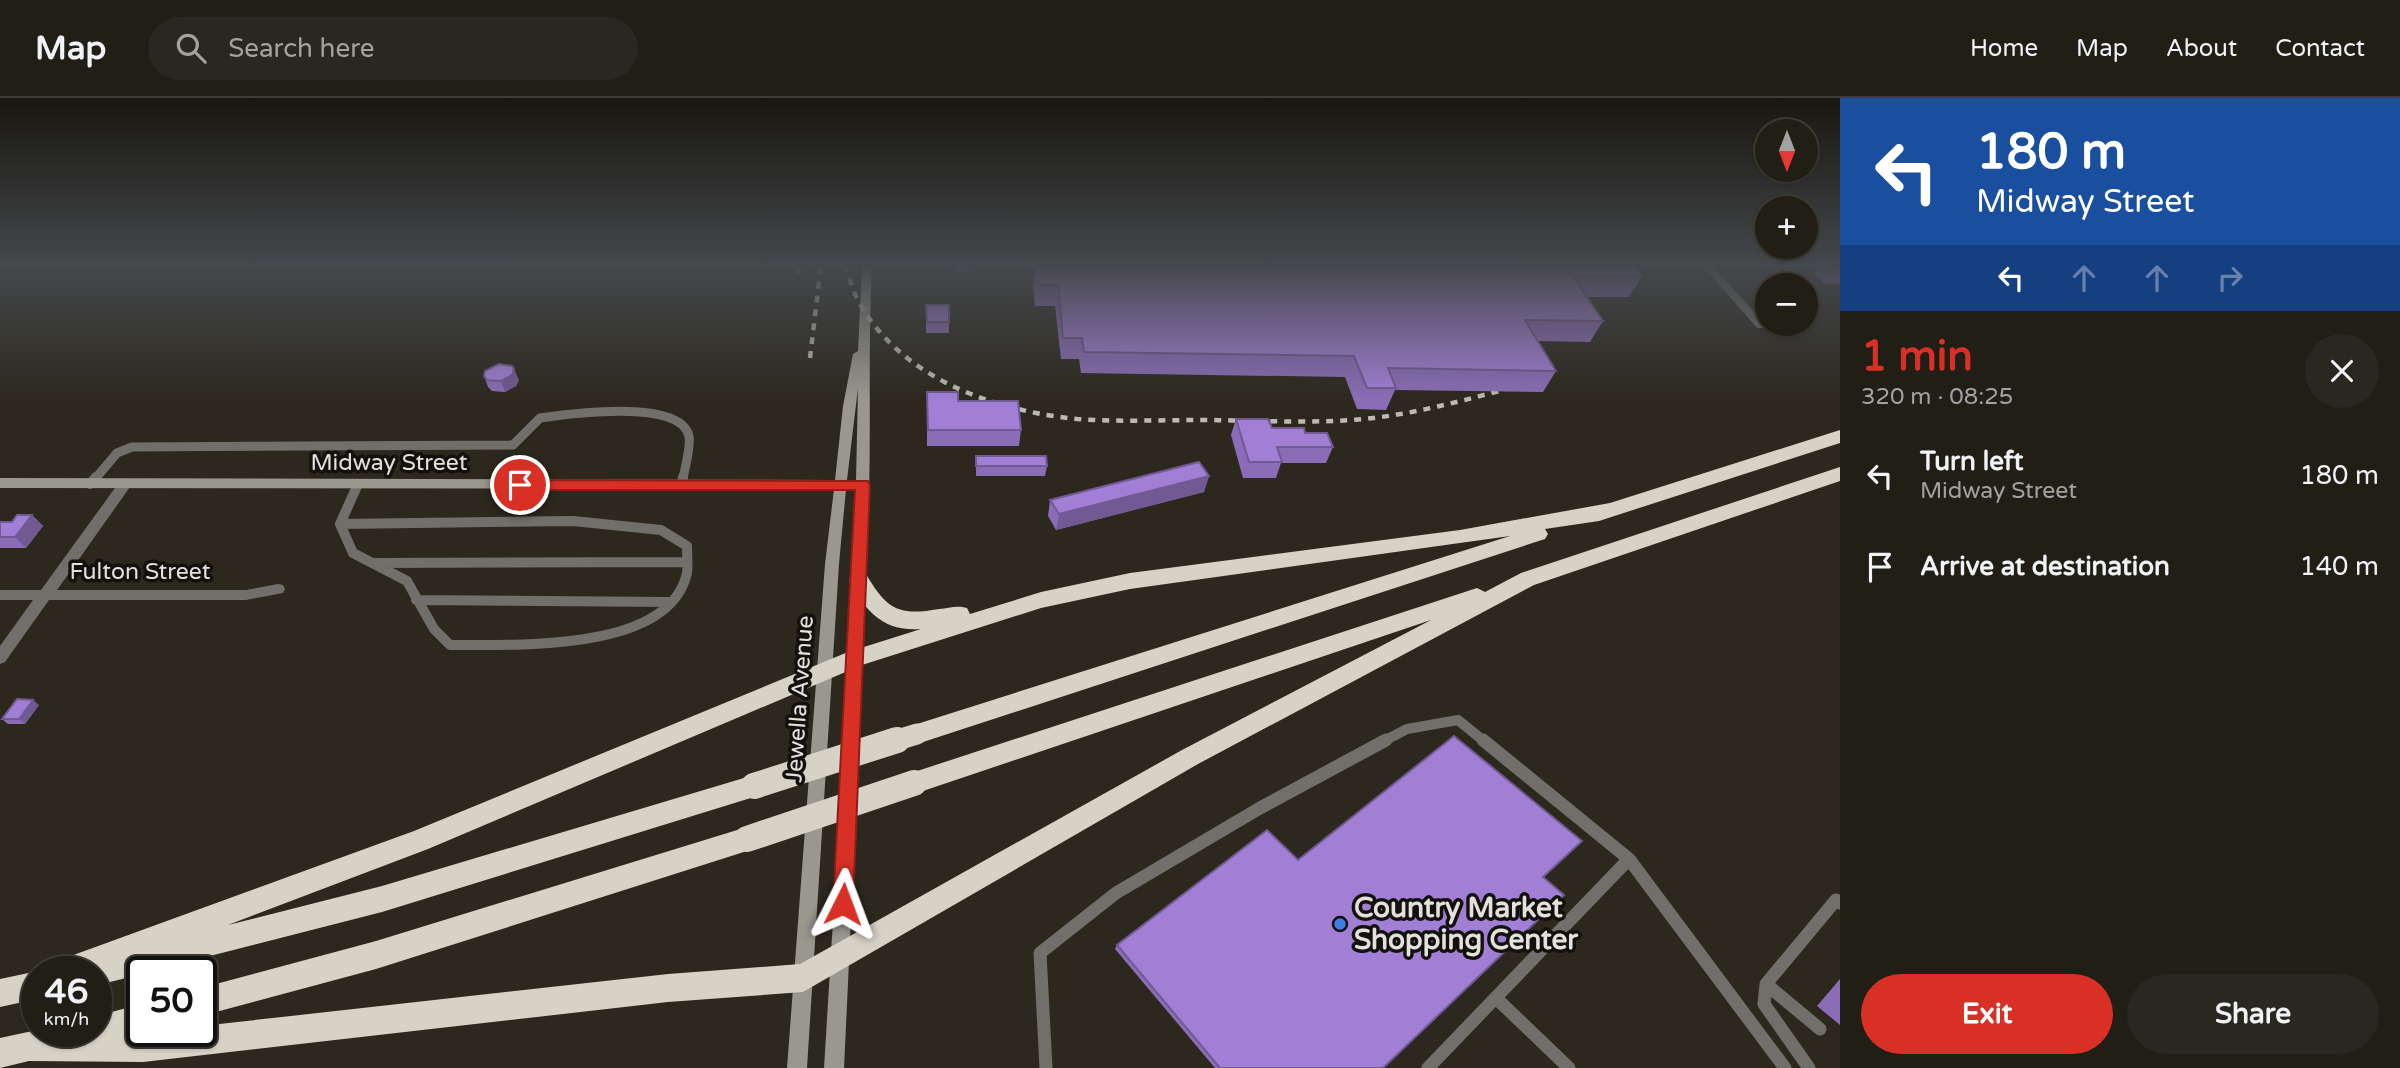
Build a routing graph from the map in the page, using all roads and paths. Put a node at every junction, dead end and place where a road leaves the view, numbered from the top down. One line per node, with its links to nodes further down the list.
1 (864, 310): 2 (main road, Jewella Avenue)
2 (863, 336): 10 (main road, Jewella Avenue); 11 (main road, Jewella Avenue)
3 (1840, 436): 12 (highway)
4 (1840, 474): 16 (highway)
5 (0, 483): 6 (main road, Midway Street)
6 (90, 484): 7 (main road, Midway Street); 9 (lane)
7 (124, 484): 8 (main road, Midway Street); 20 (street)
8 (358, 484): 9 (main road, Midway Street); 13 (lane)
9 (682, 485): 10 (main road, Midway Street)
10 (840, 485): 11 (main road, Midway Street); 26 (main road, Jewella Avenue)
11 (862, 485): 17 (main road, Jewella Avenue)
12 (1612, 510): 22 (highway); 31 (highway, bridge)
13 (340, 524): 14 (lane); 15 (lane)
14 (687, 562): 15 (lane); 23 (lane)
15 (369, 563): 21 (lane)
16 (1528, 579): 30 (highway); 34 (highway, bridge)
17 (859, 580): 22 (highway); 25 (main road, Jewella Avenue)
18 (278, 589): 20 (street, Fulton Street)
19 (0, 594): 20 (street, Fulton Street)
20 (46, 595): 24 (street)
21 (416, 600): 23 (lane); 23 (lane)
22 (1041, 600): 25 (highway)
23 (671, 602)
24 (0, 658)
25 (856, 658): 26 (highway); 30 (main road, Jewella Avenue)
26 (824, 671): 29 (highway); 32 (main road, Jewella Avenue)
27 (1629, 859): 35 (lane); 42 (lane); 45 (lane)
28 (1840, 903): 33 (lane)
29 (108, 956)
30 (840, 959): 32 (highway); 41 (main road, Jewella Avenue)
31 (112, 967)
32 (803, 978): 37 (highway); 40 (main road, Jewella Avenue)
33 (1766, 984): 36 (lane); 46 (lane)
34 (217, 998)
35 (1496, 998): 43 (lane); 44 (lane)
36 (1821, 1029)
37 (112, 1046)
38 (27, 1047): 39 (highway)
39 (0, 1054)
40 (797, 1068)
41 (834, 1068)
42 (1046, 1068)
43 (1428, 1068)
44 (1569, 1068)
45 (1785, 1068)
46 (1809, 1068)

